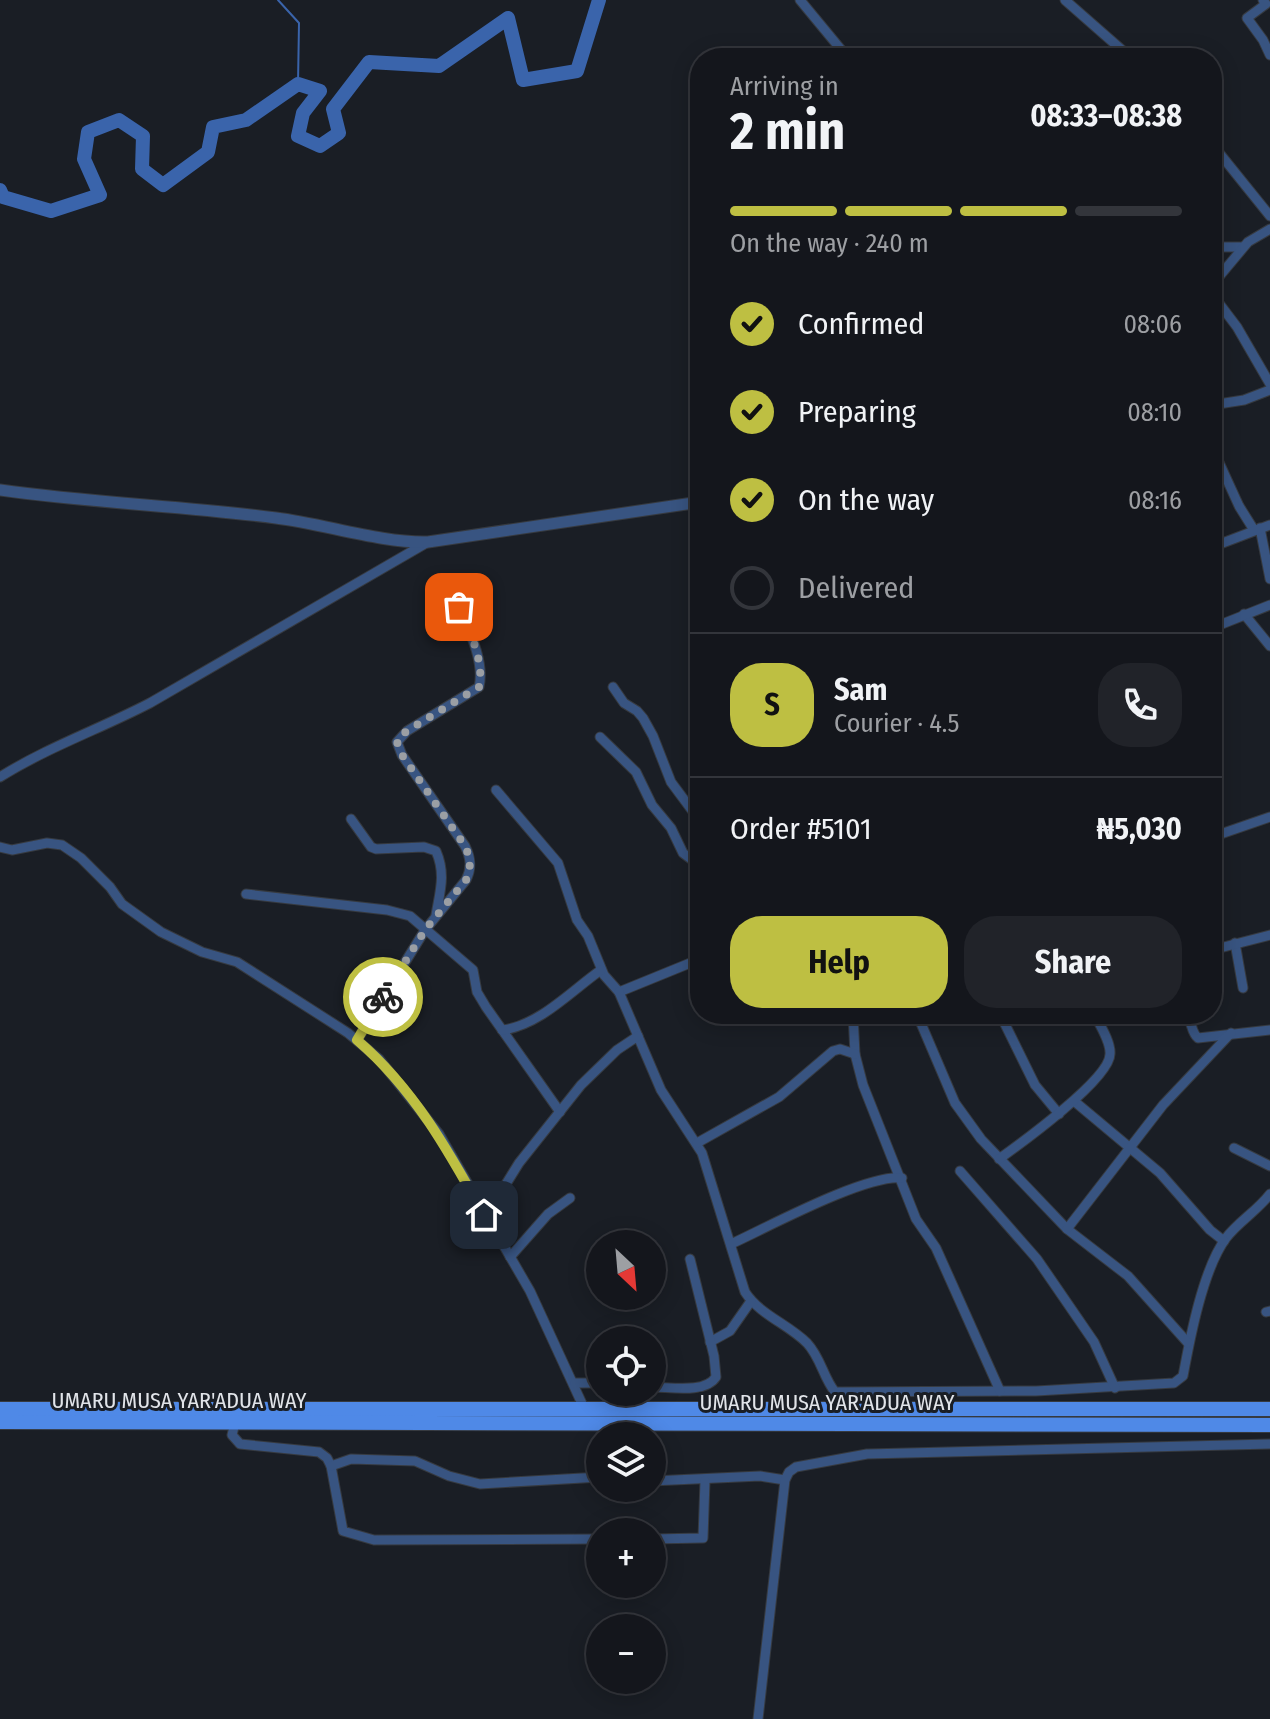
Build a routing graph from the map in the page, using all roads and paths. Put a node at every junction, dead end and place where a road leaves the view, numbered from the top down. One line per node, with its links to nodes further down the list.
1 (800, 0): 4 (street)
2 (1065, 0): 5 (street)
3 (1263, 0): 6 (street)
4 (840, 48)
5 (1120, 48)
6 (1270, 55)
7 (1222, 156): 8 (street)
8 (1270, 216)
9 (1270, 229): 11 (street)
10 (1222, 247): 11 (street)
11 (1243, 247): 12 (street)
12 (1222, 273)
13 (1222, 307): 14 (street)
14 (1270, 387): 15 (street)
15 (1222, 403)
16 (1222, 469): 19 (street)
17 (0, 490): 20 (street)
18 (690, 503): 20 (street)
19 (1261, 528): 21 (street); 22 (street)
20 (428, 542): 30 (street)
21 (1222, 543)
22 (1270, 579)
23 (1270, 605): 25 (street)
24 (459, 607): 39 (street)
25 (1244, 614): 26 (street); 27 (street)
26 (1222, 624)
27 (1270, 646)
28 (613, 687): 32 (street)
29 (600, 737): 37 (street)
30 (0, 777)
31 (496, 790): 45 (street)
32 (690, 808)
33 (1270, 817): 35 (street)
34 (351, 819): 39 (street)
35 (1222, 834)
36 (0, 847): 57 (street)
37 (690, 858)
38 (246, 894): 40 (street)
39 (436, 918): 40 (street)
40 (425, 930): 53 (street); 57 (street)
41 (1270, 935): 42 (street)
42 (1235, 943): 43 (street); 46 (street)
43 (1222, 947)
44 (690, 963): 47 (street)
45 (601, 970): 47 (street); 53 (street)
46 (1243, 988)
47 (619, 992): 56 (street)
48 (854, 1024): 58 (street)
49 (921, 1024): 65 (street)
50 (1005, 1024): 61 (street)
51 (1098, 1024): 59 (street)
52 (1191, 1024): 55 (street)
53 (502, 1030): 60 (street)
54 (1270, 1030): 55 (street)
55 (1231, 1033): 63 (street)
56 (638, 1036): 60 (street); 62 (street)
57 (357, 1040): 71 (street)
58 (855, 1054): 62 (street); 68 (street)
59 (1074, 1101): 61 (street); 63 (street)
60 (560, 1112): 71 (street)
61 (1059, 1114): 65 (street)
62 (697, 1143): 74 (street)
63 (1132, 1147): 72 (street); 73 (street)
64 (1234, 1148): 66 (street)
65 (999, 1159): 72 (street)
66 (1270, 1166)
67 (960, 1171): 83 (street)
68 (902, 1178): 74 (street); 84 (street)
69 (1270, 1194): 73 (street)
70 (570, 1198): 75 (street)
71 (484, 1215): 75 (street)
72 (1067, 1229): 79 (street)
73 (1224, 1241): 79 (street)
74 (731, 1244): 77 (street)
75 (510, 1257): 80 (street)
76 (690, 1259): 78 (street)
77 (751, 1301): 78 (street); 84 (street)
78 (710, 1342): 82 (street)
79 (1188, 1343): 83 (street)
80 (575, 1383): 81 (street); 85 (street)
81 (586, 1383)
82 (666, 1387)
83 (1115, 1388): 84 (street)
84 (1000, 1391)
85 (584, 1408): 86 (main road, UMARU MUSA YAR'ADUA WAY); 87 (main road, UMARU MUSA YAR'ADUA WAY)
86 (0, 1409)
87 (1270, 1409)
88 (0, 1422): 89 (main road, UMARU MUSA YAR'ADUA WAY)
89 (235, 1423): 90 (main road, UMARU MUSA YAR'ADUA WAY); 92 (street)
90 (1270, 1425)
91 (1270, 1444): 94 (street)
92 (331, 1466): 93 (street); 97 (street)
93 (586, 1478)
94 (785, 1480): 96 (street); 99 (street)
95 (666, 1481): 96 (street)
96 (705, 1481): 98 (street)
97 (586, 1539)
98 (666, 1539)
99 (758, 1719)

